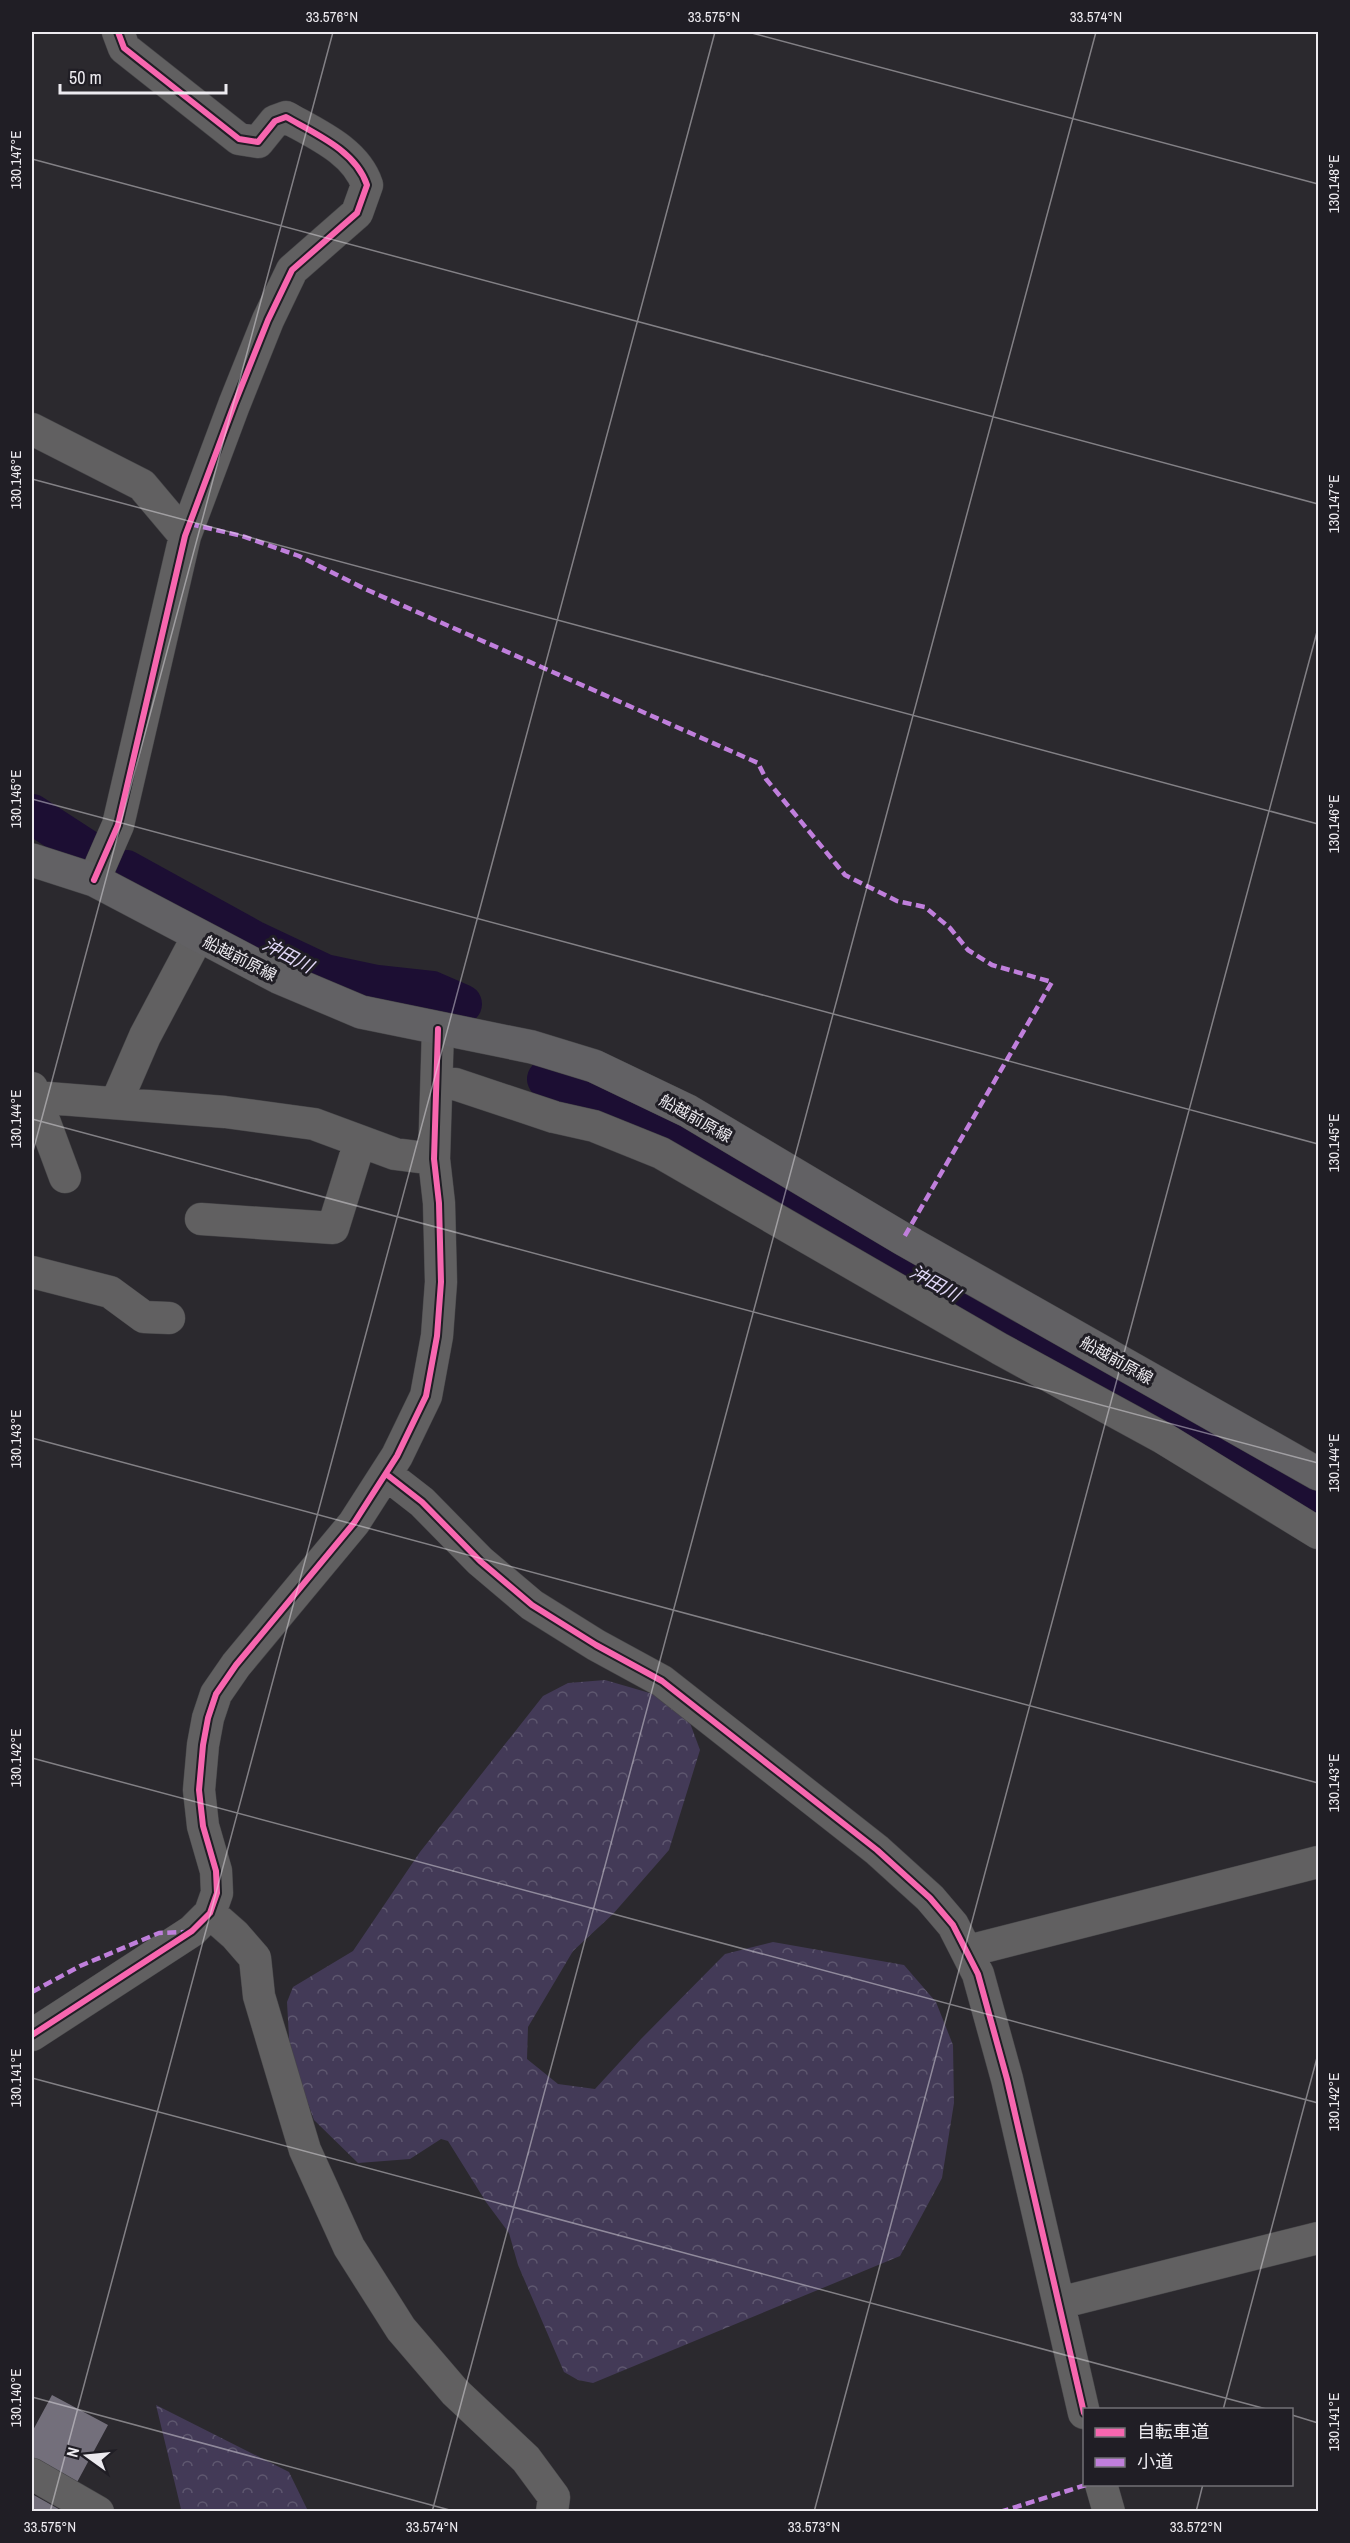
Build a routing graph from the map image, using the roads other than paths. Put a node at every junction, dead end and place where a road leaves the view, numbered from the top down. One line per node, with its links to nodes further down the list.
1 (118, 32): 3 (street)
2 (32, 429): 3 (street)
3 (185, 536): 5 (street)
4 (32, 860): 5 (main road, 船越前原線)
5 (94, 880): 6 (main road, 船越前原線)
6 (198, 936): 7 (main road, 船越前原線); 10 (street)
7 (438, 1029): 8 (street); 18 (main road, 船越前原線)
8 (437, 1083): 12 (street); 19 (street)
9 (33, 1094): 10 (street); 13 (street)
10 (116, 1103): 11 (street)
11 (360, 1141): 12 (street); 14 (street)
12 (434, 1159): 17 (street)
13 (65, 1177)
14 (201, 1219)
15 (32, 1272): 16 (street)
16 (168, 1318)
17 (386, 1474): 21 (street); 22 (street)
18 (1318, 1474)
19 (1318, 1533)
20 (1318, 1862): 22 (street)
21 (210, 1913): 23 (street); 30 (street)
22 (968, 1951): 25 (street)
23 (32, 2035)
24 (1318, 2238): 25 (street)
25 (1059, 2303): 26 (street)
26 (1083, 2409)
27 (32, 2474): 29 (street)
28 (1102, 2486): 31 (street)
29 (98, 2511)
30 (552, 2511)
31 (1109, 2511)

